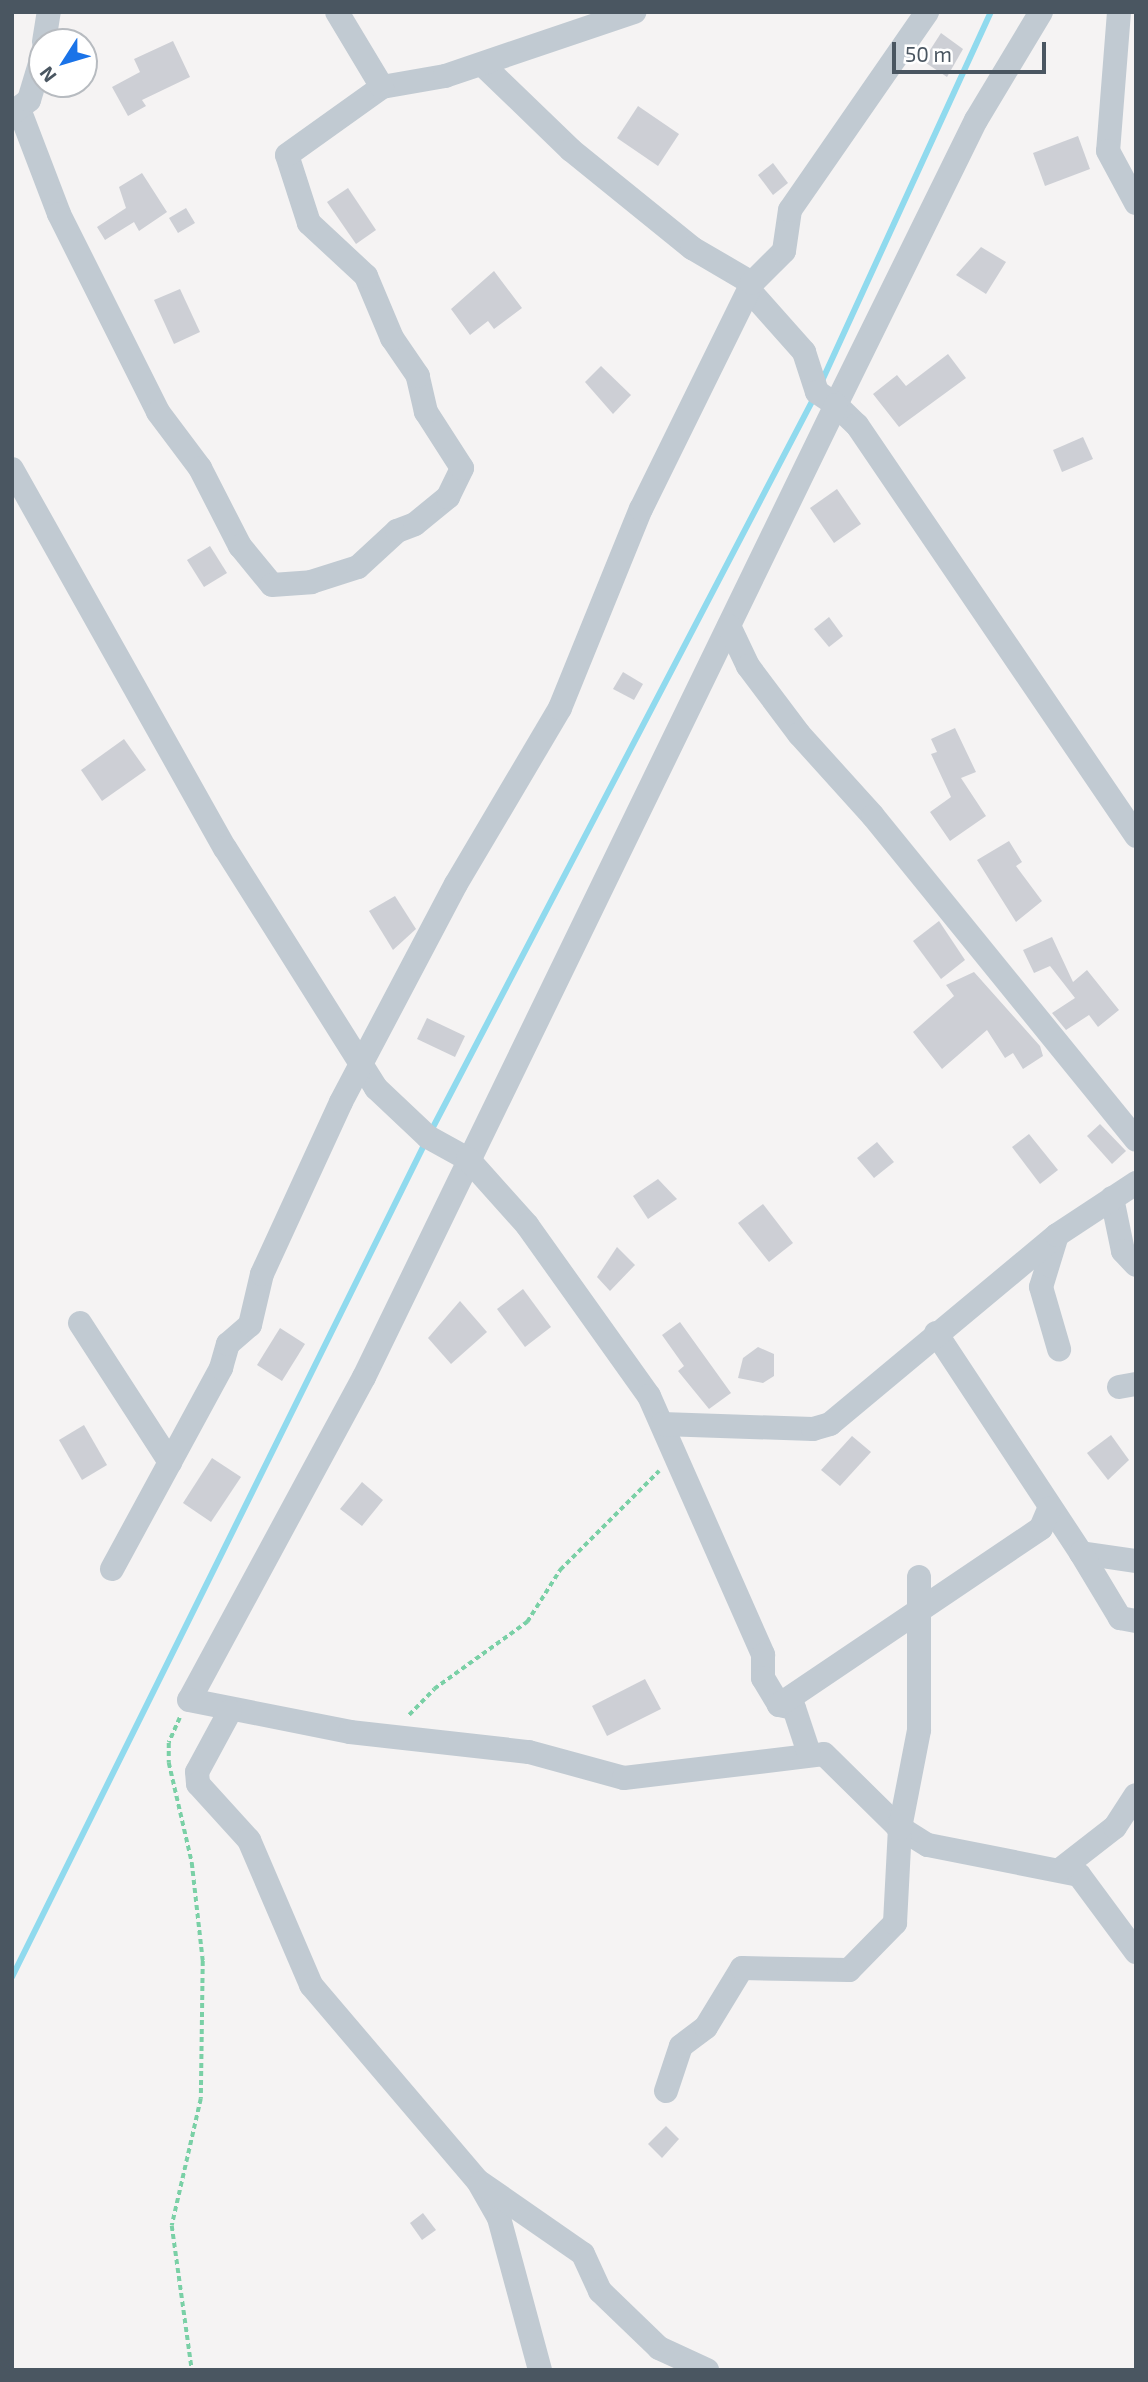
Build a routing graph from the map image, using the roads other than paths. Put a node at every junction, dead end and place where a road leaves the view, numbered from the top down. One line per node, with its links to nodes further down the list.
1 (337, 12): 7 (street)
2 (634, 12): 6 (street)
3 (927, 12): 11 (street)
4 (1041, 12): 12 (street)
5 (1119, 12): 10 (street)
6 (483, 65): 7 (street); 11 (street)
7 (382, 86): 9 (street)
8 (30, 98): 9 (street)
9 (16, 111)
10 (1136, 203)
11 (751, 287): 12 (street); 16 (street)
12 (836, 405): 14 (street); 15 (street)
13 (12, 469): 16 (street)
14 (729, 626): 17 (street); 18 (street)
15 (1136, 836)
16 (362, 1063): 18 (street); 27 (street)
17 (1136, 1140)
18 (468, 1159): 26 (street); 36 (street)
19 (1136, 1183): 20 (street)
20 (1112, 1198): 21 (street); 22 (street)
21 (1056, 1235): 24 (street); 25 (street)
22 (1136, 1265)
23 (80, 1323): 27 (street)
24 (936, 1333): 26 (street); 28 (street)
25 (1059, 1349)
26 (662, 1424): 35 (street)
27 (170, 1462): 31 (street)
28 (1049, 1509): 29 (street); 33 (street)
29 (1081, 1553): 30 (street); 34 (street)
30 (1136, 1561)
31 (112, 1569)
32 (919, 1577): 33 (street)
33 (915, 1609): 35 (street); 39 (street)
34 (1136, 1621)
35 (779, 1705): 37 (street)
36 (230, 1711): 37 (street); 43 (street)
37 (809, 1753): 39 (street)
38 (1136, 1795): 40 (street)
39 (900, 1828): 40 (street); 42 (street)
40 (1060, 1869): 41 (street)
41 (1136, 1952)
42 (666, 2091)
43 (478, 2181): 44 (street); 45 (street)
44 (540, 2370)
45 (707, 2370)

